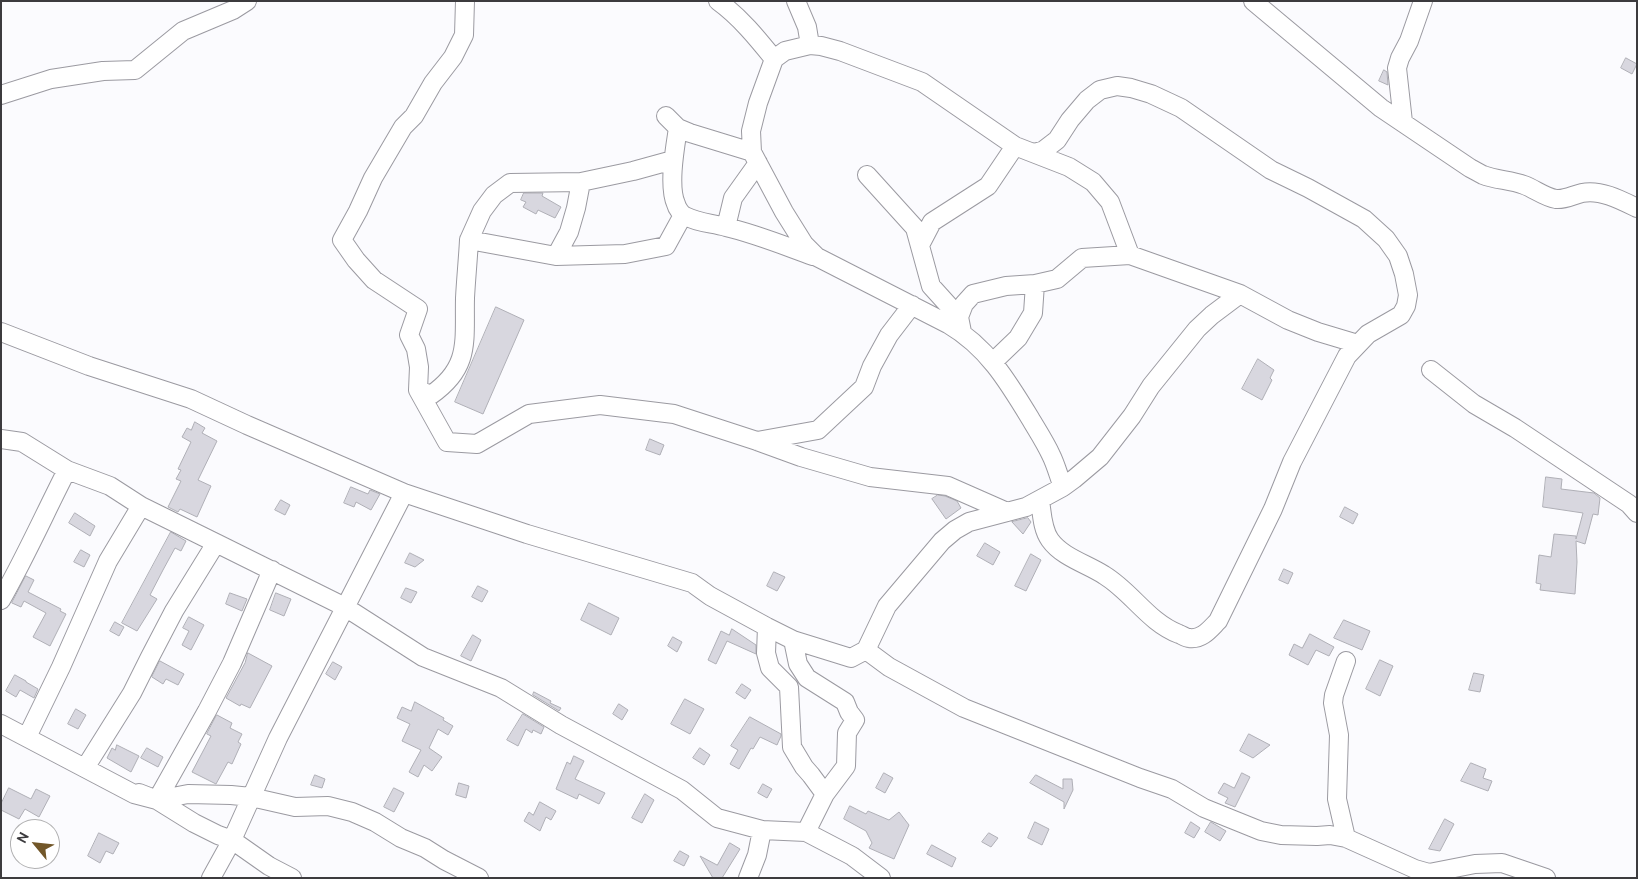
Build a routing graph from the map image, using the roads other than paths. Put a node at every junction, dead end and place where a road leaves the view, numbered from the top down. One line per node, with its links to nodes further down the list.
1 (247, 1): 9 (street)
2 (718, 1): 8 (street)
3 (796, 1): 7 (street)
4 (1252, 1): 10 (street)
5 (1423, 1): 10 (street)
6 (468, 2): 33 (street)
7 (810, 45): 8 (street); 11 (street)
8 (774, 59): 13 (street)
9 (1, 94)
10 (1403, 122): 17 (street)
11 (1015, 146): 12 (street); 21 (street)
12 (1034, 153): 22 (street); 30 (street)
13 (754, 157): 14 (street); 19 (street); 24 (street)
14 (674, 160): 16 (street); 18 (street)
15 (867, 175): 21 (street)
16 (581, 182): 20 (street); 23 (street)
17 (1637, 208)
18 (683, 215): 19 (street); 23 (street)
19 (726, 226): 24 (street)
20 (469, 240): 23 (street); 33 (street)
21 (920, 245): 28 (street)
22 (1130, 255): 25 (street); 26 (street)
23 (556, 256)
24 (817, 257): 27 (street)
25 (1035, 284): 28 (street); 31 (street)
26 (1240, 294): 30 (street); 37 (street)
27 (912, 305): 28 (street); 35 (street)
28 (961, 325): 31 (street)
29 (1, 332): 38 (street)
30 (1358, 344): 39 (street)
31 (993, 362): 37 (street)
32 (1431, 370): 42 (street)
33 (418, 390): 35 (street)
34 (1, 439): 36 (street)
35 (757, 440): 41 (street)
36 (67, 470): 40 (street); 45 (street)
37 (1063, 487): 39 (street)
38 (404, 493): 46 (street); 47 (street)
39 (1040, 500): 41 (street)
40 (141, 506): 43 (street); 52 (street)
41 (1007, 512): 49 (street)
42 (1637, 512)
43 (216, 543): 44 (street); 53 (street)
44 (272, 570): 46 (street); 57 (street)
45 (1, 600)
46 (345, 607): 56 (street); 58 (street)
47 (767, 627): 48 (street); 55 (street)
48 (793, 640): 49 (street); 55 (street)
49 (866, 650): 60 (street)
50 (1346, 661): 60 (street)
51 (1, 724): 52 (street)
52 (27, 737): 53 (street)
53 (85, 768): 57 (street)
54 (139, 793): 57 (street)
55 (824, 794): 59 (street)
56 (251, 797): 57 (street); 61 (street); 65 (street)
57 (157, 800): 61 (street)
58 (762, 830): 59 (street); 66 (street)
59 (806, 832): 67 (street)
60 (1346, 838): 62 (street)
61 (232, 840): 63 (street); 64 (street)
62 (1428, 875): 68 (street)
63 (211, 878)
64 (292, 878)
65 (479, 878)
66 (748, 878)
67 (881, 878)
68 (1546, 878)

